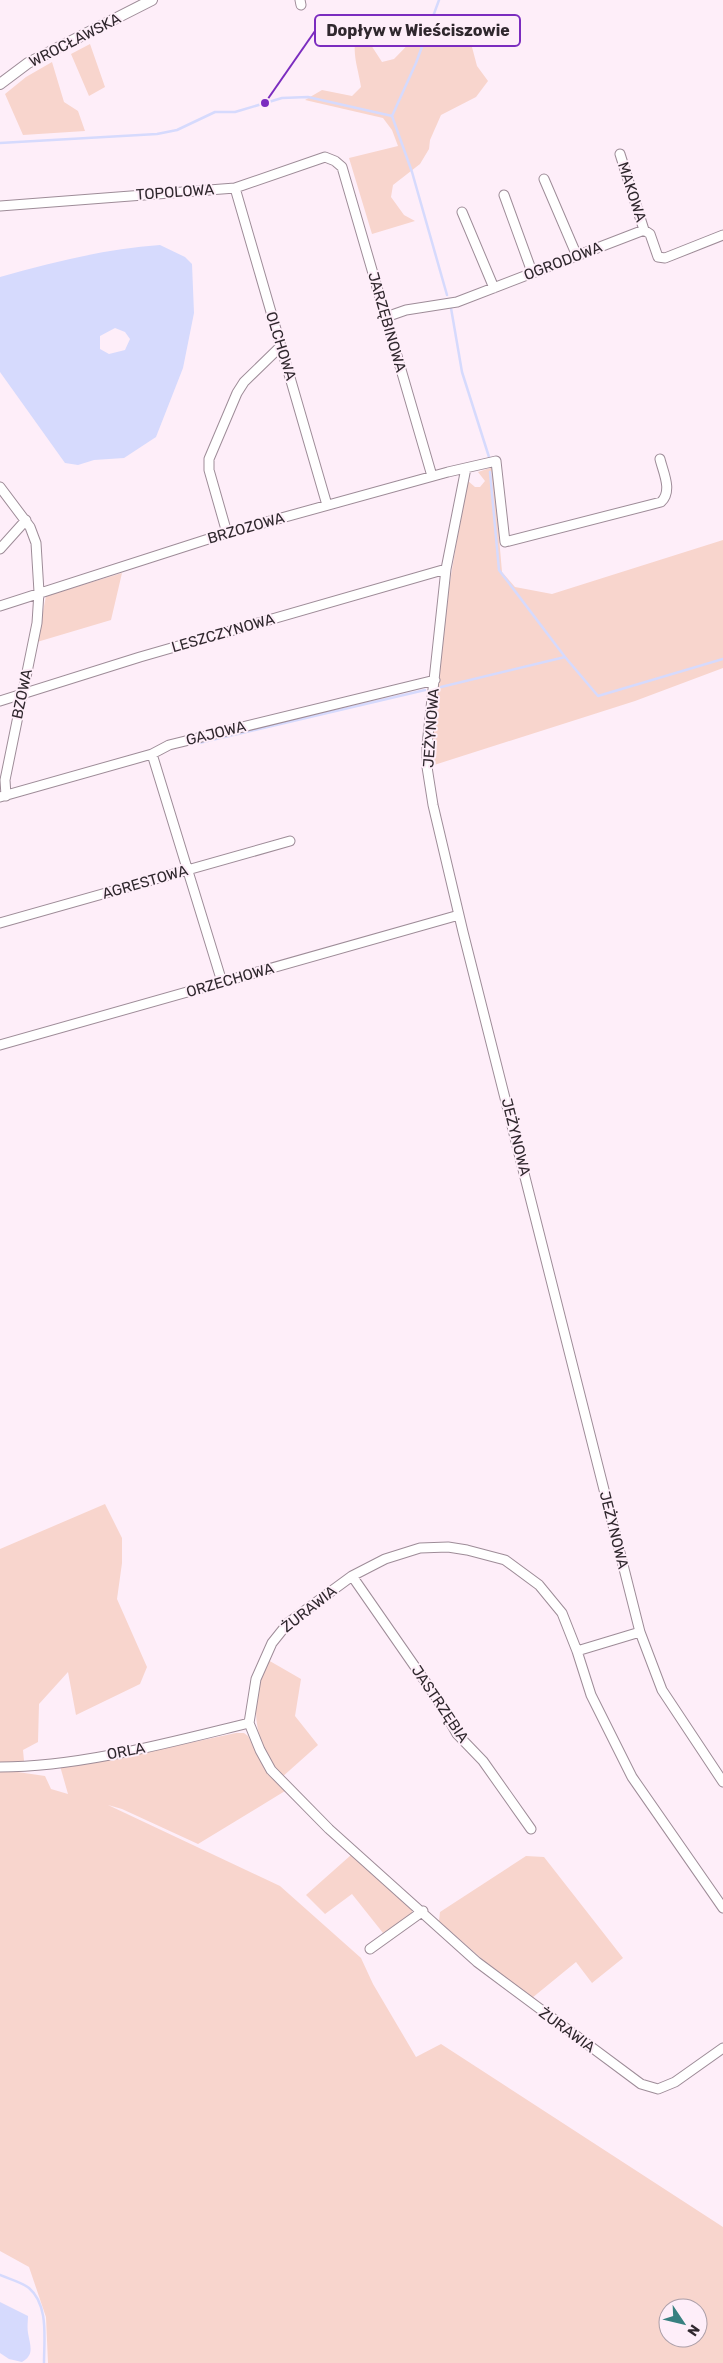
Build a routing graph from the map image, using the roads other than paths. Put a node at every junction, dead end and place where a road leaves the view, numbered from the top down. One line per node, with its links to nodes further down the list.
1 (152, 0): 2 (street, WROCŁAWSKA)
2 (0, 84)
3 (620, 154): 10 (street, MAKOWA)
4 (342, 167): 6 (street, TOPOLOWA); 15 (street, JARZĘBINOWA)
5 (544, 179): 12 (street)
6 (235, 188): 8 (street, TOPOLOWA); 16 (street, OLCHOWA)
7 (504, 195): 13 (street)
8 (0, 206)
9 (462, 212): 14 (street)
10 (644, 230): 11 (street); 12 (street, OGRODOWA)
11 (723, 235)
12 (577, 256): 13 (street, OGRODOWA)
13 (532, 272): 14 (street, OGRODOWA)
14 (494, 288): 15 (street, OGRODOWA)
15 (386, 317): 19 (street, JARZĘBINOWA)
16 (280, 347): 21 (street, OLCHOWA); 23 (street)
17 (660, 458): 18 (street, BRZOZOWA)
18 (466, 468): 19 (street, BRZOZOWA); 25 (street, JEŻYNOWA)
19 (432, 476): 21 (street, BRZOZOWA)
20 (0, 487): 22 (street, BZOWA)
21 (327, 505): 23 (street, BRZOZOWA)
22 (26, 520): 24 (street); 26 (street, BZOWA)
23 (227, 533): 26 (street, BRZOZOWA)
24 (0, 549)
25 (446, 569): 28 (street, JEŻYNOWA); 29 (street, LESZCZYNOWA)
26 (39, 592): 27 (street, BRZOZOWA); 29 (street, BZOWA)
27 (0, 606)
28 (434, 680): 31 (street, GAJOWA); 35 (street, JEŻYNOWA)
29 (21, 694): 30 (street, LESZCZYNOWA); 32 (street, BZOWA)
30 (0, 701)
31 (152, 754): 32 (street, GAJOWA); 34 (street)
32 (3, 796)
33 (290, 841): 34 (street, AGRESTOWA)
34 (186, 870): 36 (street, AGRESTOWA); 37 (street)
35 (459, 915): 37 (street, ORZECHOWA); 40 (street, JEŻYNOWA)
36 (0, 923)
37 (222, 982): 38 (street, ORZECHOWA)
38 (0, 1045)
39 (352, 1576): 41 (street, ŻURAWIA); 42 (street, ŻURAWIA); 45 (street, JASTRZĘBIA)
40 (640, 1632): 41 (street); 44 (street, JEŻYNOWA)
41 (577, 1651): 46 (street, ŻURAWIA)
42 (249, 1723): 43 (street, ORLA); 47 (street, ŻURAWIA)
43 (0, 1768)
44 (723, 1782)
45 (531, 1829)
46 (723, 1908)
47 (423, 1911): 48 (street); 49 (street, ŻURAWIA)
48 (370, 1950)
49 (723, 2048)

